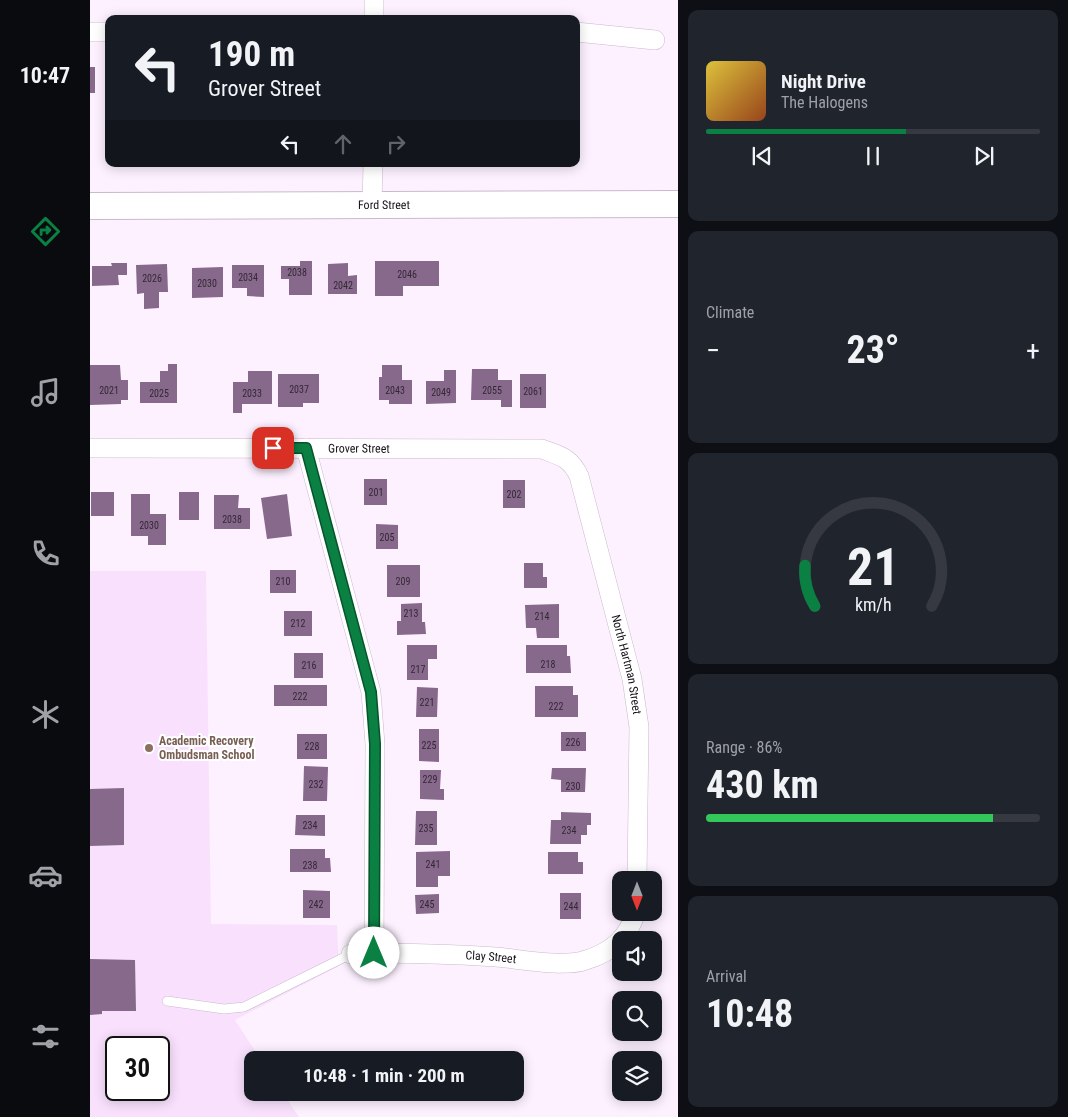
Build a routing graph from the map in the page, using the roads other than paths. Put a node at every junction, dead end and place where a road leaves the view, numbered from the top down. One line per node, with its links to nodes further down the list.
1 (374, 0): 2 (street)
2 (374, 15)
3 (90, 32): 4 (street)
4 (105, 32)
5 (580, 32): 6 (street)
6 (655, 40)
7 (373, 167): 9 (street)
8 (678, 204): 9 (main road, Ford Street)
9 (372, 205): 10 (main road, Ford Street)
10 (90, 206)
11 (90, 448): 12 (street, Grover Street)
12 (306, 448): 13 (street, Grover Street); 16 (street)
13 (566, 458): 14 (street, North Hartman Street)
14 (637, 871)
15 (633, 921): 16 (street, Clay Street)
16 (374, 953): 17 (street, Clay Street)
17 (351, 954): 18 (lane)
18 (167, 1001)

